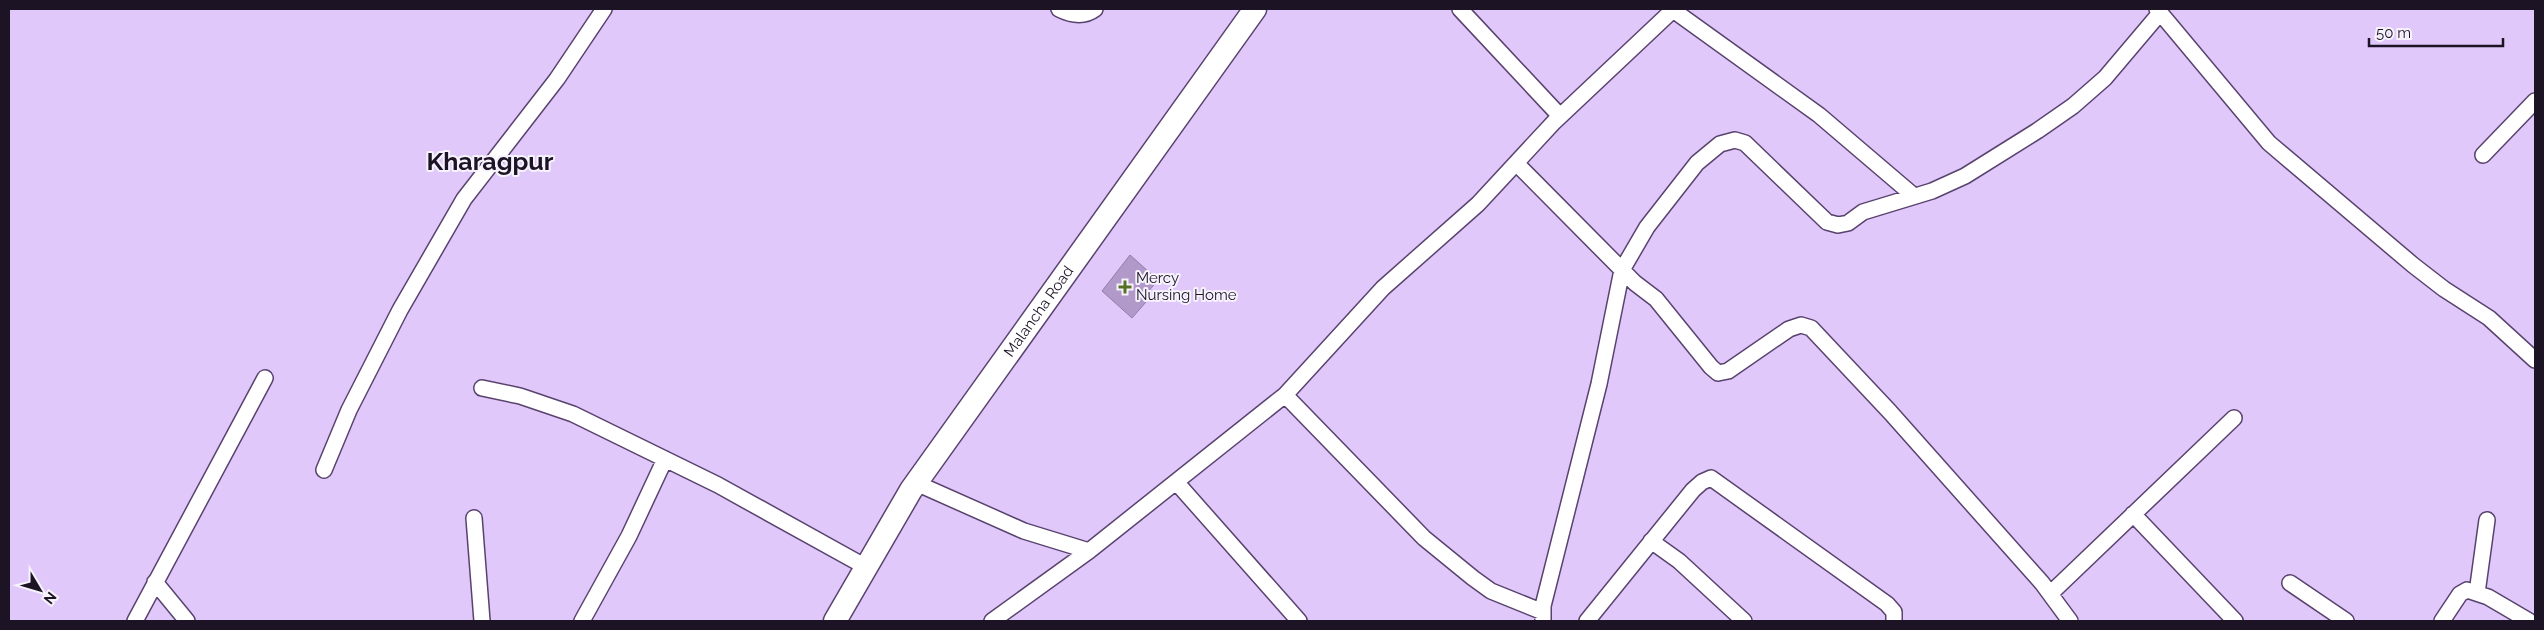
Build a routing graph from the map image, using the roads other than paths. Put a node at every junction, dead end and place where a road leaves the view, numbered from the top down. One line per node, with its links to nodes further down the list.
1 (604, 9): 20 (street)
2 (1058, 9): 3 (street)
3 (1095, 9)
4 (1256, 9): 21 (street, Malancha Road)
5 (1460, 9): 9 (street)
6 (1674, 10): 9 (street); 12 (street)
7 (2159, 11): 12 (street); 14 (street)
8 (2535, 102): 10 (street)
9 (1560, 116): 11 (street)
10 (2483, 155)
11 (1516, 163): 13 (street); 17 (street)
12 (1914, 196): 13 (street)
13 (1622, 270): 32 (street); 33 (street)
14 (2535, 360)
15 (265, 378): 29 (street)
16 (482, 388): 19 (street)
17 (1285, 395): 22 (street); 33 (street)
18 (2234, 418): 23 (street)
19 (665, 459): 28 (street); 37 (street)
20 (324, 470)
21 (916, 483): 27 (street); 28 (street, Malancha Road)
22 (1177, 483): 27 (street); 40 (street)
23 (2133, 514): 32 (street); 45 (street)
24 (474, 518): 36 (street)
25 (2487, 520): 31 (street)
26 (1651, 541): 41 (street); 42 (street); 43 (street)
27 (1089, 551): 39 (street)
28 (866, 566): 38 (street, Malancha Road)
29 (156, 582): 34 (street); 35 (street)
30 (2290, 583): 46 (street)
31 (2477, 593): 47 (street); 48 (street)
32 (2050, 594): 44 (street)
33 (1543, 616)
34 (134, 621)
35 (187, 621)
36 (482, 621)
37 (582, 621)
38 (835, 621)
39 (992, 621)
40 (1299, 621)
41 (1587, 621)
42 (1744, 621)
43 (1894, 621)
44 (2070, 621)
45 (2235, 621)
46 (2346, 621)
47 (2442, 621)
48 (2529, 621)

